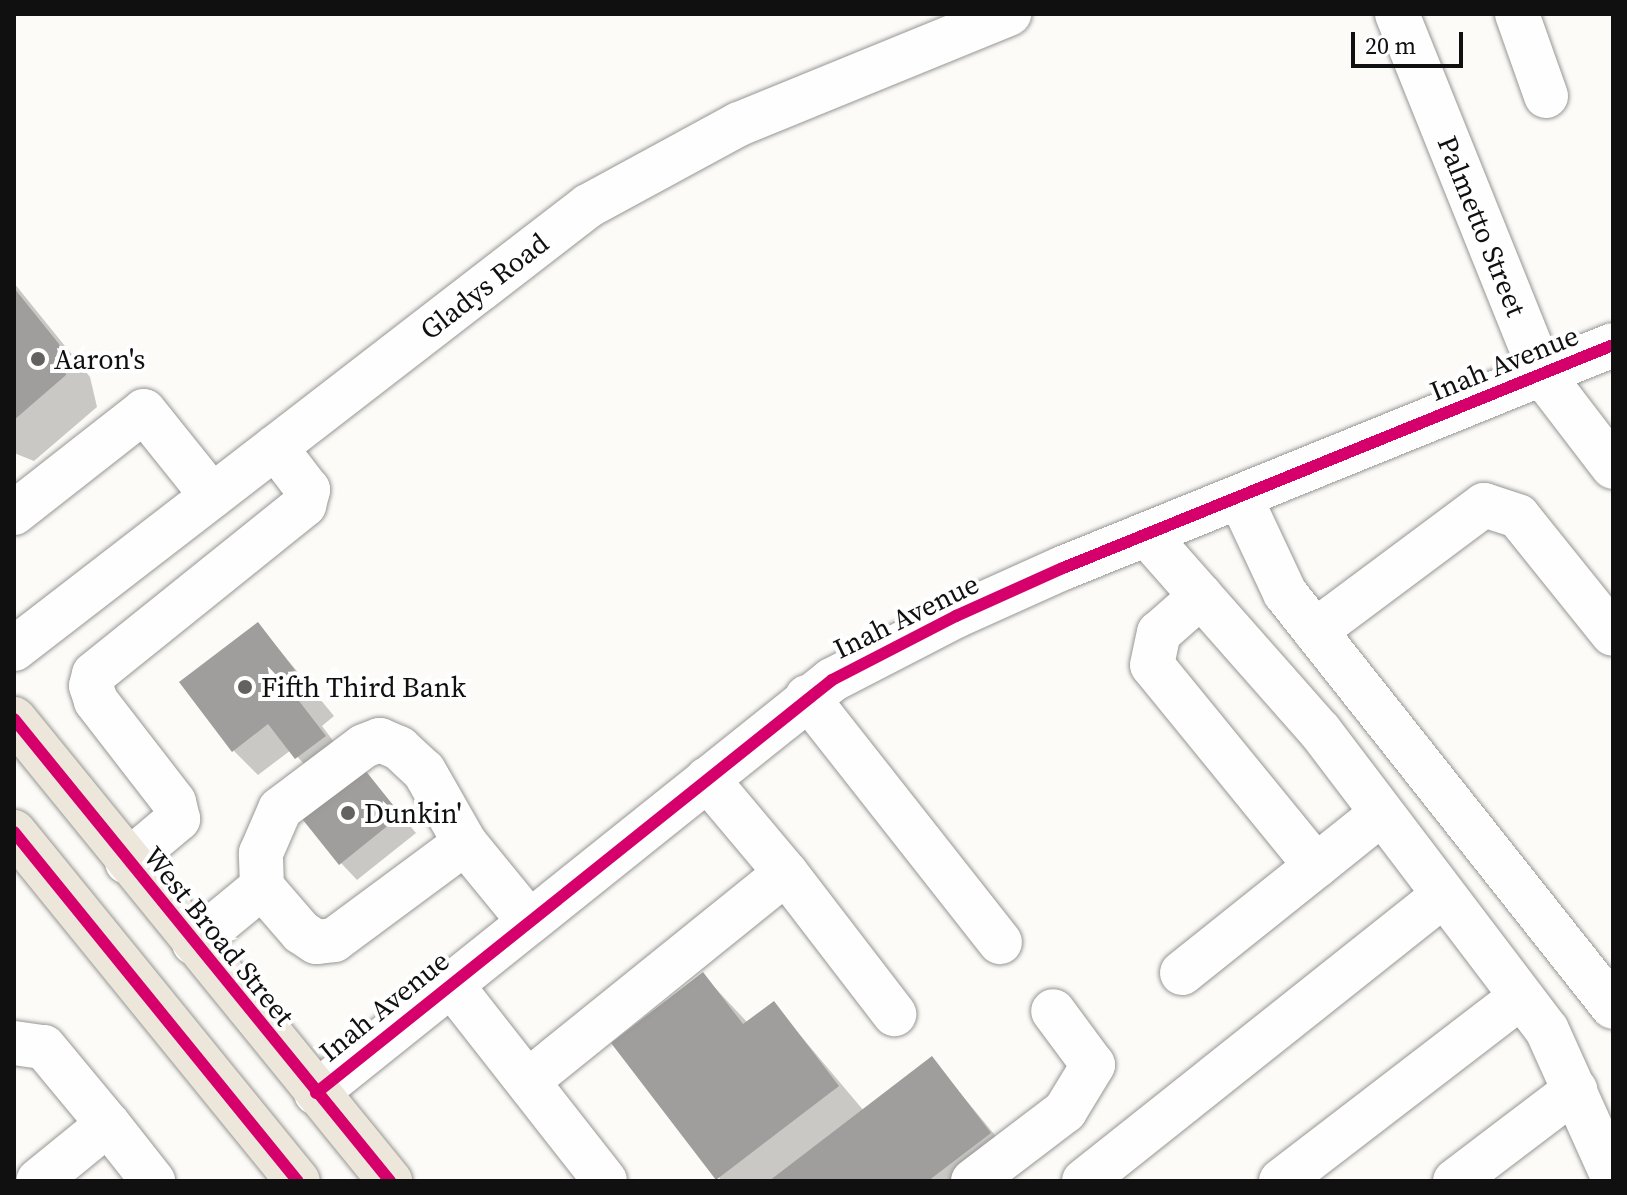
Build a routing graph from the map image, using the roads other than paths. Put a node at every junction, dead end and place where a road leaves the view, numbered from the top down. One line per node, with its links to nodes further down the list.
1 (1009, 14): 7 (street, Gladys Road)
2 (1397, 14): 6 (street, Palmetto Street)
3 (1517, 14): 4 (street)
4 (1546, 96)
5 (1613, 345): 6 (street, Inah Avenue)
6 (1542, 374): 8 (street, Palmetto Street); 9 (street, Inah Avenue)
7 (275, 447): 10 (street, Gladys Road); 13 (street)
8 (1613, 467)
9 (1240, 497): 12 (street, Inah Avenue); 16 (street)
10 (199, 506): 11 (street); 13 (street); 15 (street, Gladys Road)
11 (14, 513)
12 (1147, 535): 14 (street); 20 (street, Inah Avenue)
13 (227, 567): 19 (street)
14 (1201, 596): 23 (street); 27 (street)
15 (78, 600): 18 (street, Gladys Road); 19 (street)
16 (1315, 631): 17 (street); 37 (street)
17 (1613, 634)
18 (14, 649)
19 (123, 651): 26 (street)
20 (807, 697): 22 (street, Inah Avenue); 32 (street)
21 (14, 719): 26 (main road, West Broad Street)
22 (707, 779): 28 (street); 31 (street, Inah Avenue)
23 (1381, 814): 27 (street); 30 (street)
24 (14, 832): 49 (main road)
25 (465, 843): 29 (street); 29 (street); 31 (street)
26 (127, 862): 33 (main road, West Broad Street)
27 (1316, 866): 34 (street)
28 (786, 873): 39 (street); 41 (street)
29 (262, 887): 33 (street)
30 (1441, 897): 36 (street); 45 (street)
31 (528, 920): 35 (street, Inah Avenue)
32 (1000, 942)
33 (194, 943): 43 (main road, West Broad Street)
34 (1182, 973)
35 (450, 983): 41 (street); 43 (street, Inah Avenue)
36 (1521, 997): 42 (street); 53 (street)
37 (1613, 1007)
38 (1053, 1011): 52 (street)
39 (894, 1014)
40 (17, 1049): 44 (street)
41 (528, 1081): 51 (street)
42 (1575, 1090): 46 (street); 54 (street)
43 (316, 1093): 50 (main road, West Broad Street)
44 (108, 1124): 47 (street); 48 (street)
45 (1110, 1173)
46 (1613, 1177)
47 (38, 1181)
48 (153, 1181)
49 (298, 1181)
50 (390, 1181)
51 (605, 1181)
52 (973, 1181)
53 (1281, 1181)
54 (1455, 1181)

